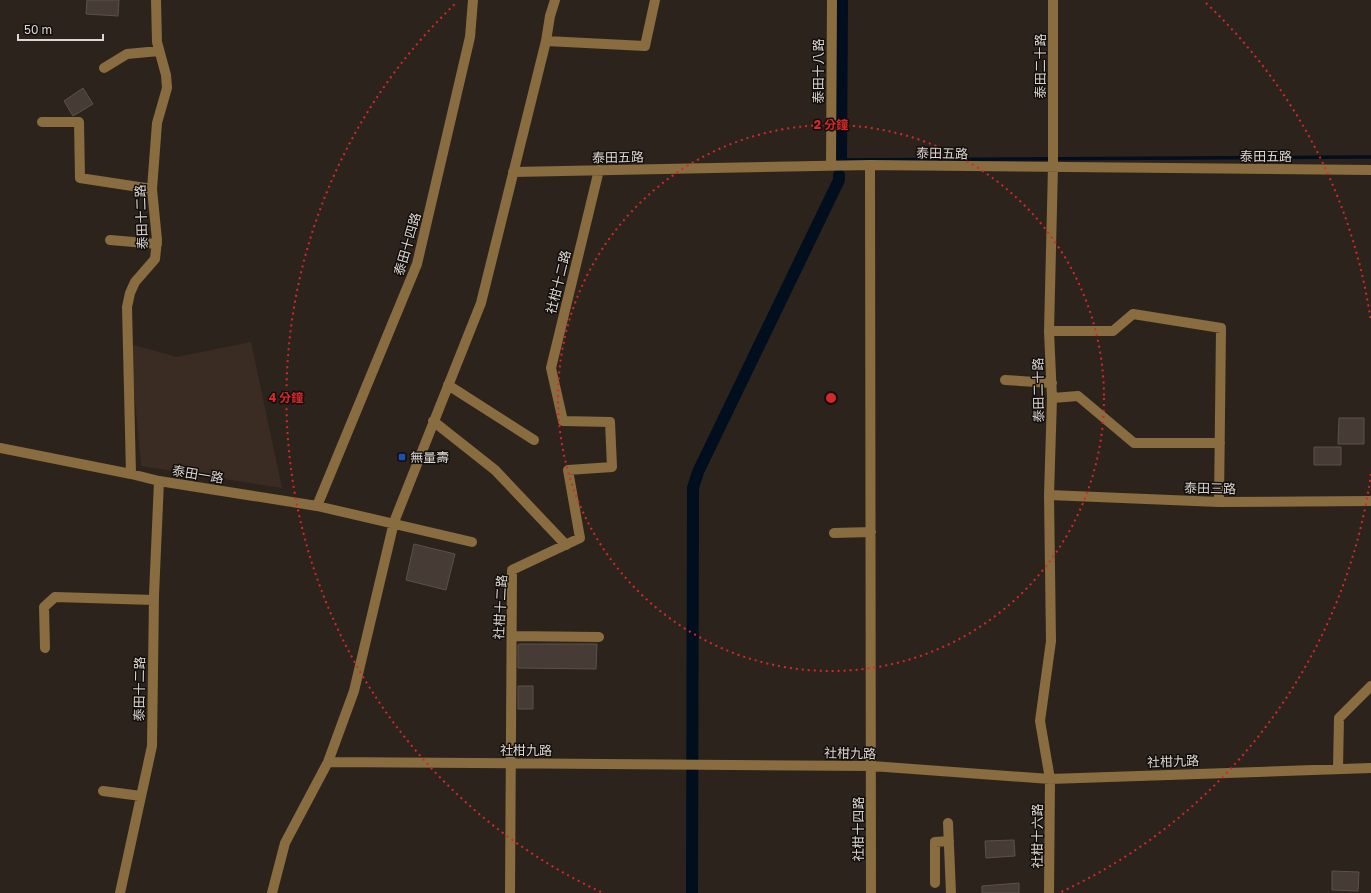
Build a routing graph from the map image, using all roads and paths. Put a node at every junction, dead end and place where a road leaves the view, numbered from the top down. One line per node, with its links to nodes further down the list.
1 (156, 0): 8 (street, 泰田十二路)
2 (473, 0): 34 (street, 泰田十四路)
3 (555, 0): 7 (street)
4 (655, 0): 7 (street)
5 (832, 0): 12 (street, 泰田十八路)
6 (1053, 0): 13 (street, 泰田二十路)
7 (546, 41): 16 (street)
8 (159, 51): 9 (street); 17 (street, 泰田十二路)
9 (104, 68)
10 (42, 122): 17 (street)
11 (870, 165): 12 (street, 泰田五路); 13 (street, 泰田五路); 36 (street, 社柑十四路)
12 (831, 166): 14 (street, 泰田五路)
13 (1053, 167): 15 (street, 泰田五路); 20 (street, 泰田二十路)
14 (598, 170): 16 (street, 泰田五路); 39 (street, 社柑十二路)
15 (1371, 170)
16 (513, 172): 23 (street)
17 (152, 189): 19 (street, 泰田十二路)
18 (110, 240): 19 (street)
19 (157, 244): 29 (street, 泰田十二路)
20 (1049, 331): 22 (street, 泰田二十路); 27 (street)
21 (1005, 380): 22 (street)
22 (1052, 383): 24 (street, 泰田二十路)
23 (448, 385): 25 (street); 26 (street)
24 (1052, 398): 27 (street); 31 (street, 泰田二十路)
25 (433, 421): 35 (street); 39 (street)
26 (534, 440)
27 (1220, 443): 33 (street)
28 (0, 448): 29 (street, 泰田一路)
29 (131, 474): 30 (street, 泰田一路)
30 (159, 482): 34 (street, 泰田一路); 40 (street, 泰田十二路)
31 (1049, 495): 33 (street, 泰田三路); 50 (street, 泰田二十路)
32 (1371, 501): 33 (street, 泰田三路)
33 (1219, 502)
34 (317, 506): 35 (street, 泰田一路)
35 (394, 522): 38 (street, 泰田一路); 45 (street)
36 (871, 532): 37 (street); 47 (street, 社柑十四路)
37 (834, 533)
38 (472, 542)
39 (566, 545): 41 (street, 社柑十二路)
40 (154, 600): 43 (street); 52 (street, 泰田十二路)
41 (512, 636): 42 (street); 46 (street, 社柑十二路)
42 (599, 637)
43 (44, 648)
44 (1371, 686): 48 (street)
45 (328, 762): 46 (street, 社柑九路); 57 (street)
46 (510, 763): 47 (street, 社柑九路); 58 (street, 社柑十二路)
47 (872, 766): 50 (street, 社柑九路); 59 (street, 社柑十四路)
48 (1338, 768): 49 (street, 社柑九路); 50 (street, 社柑九路)
49 (1371, 768)
50 (1050, 778): 61 (street, 社柑十六路)
51 (102, 791): 52 (street)
52 (141, 796): 56 (street, 泰田十二路)
53 (948, 823): 54 (street)
54 (949, 841): 55 (street); 60 (street)
55 (934, 883)
56 (120, 893)
57 (272, 893)
58 (510, 893)
59 (871, 893)
60 (951, 893)
61 (1049, 893)

